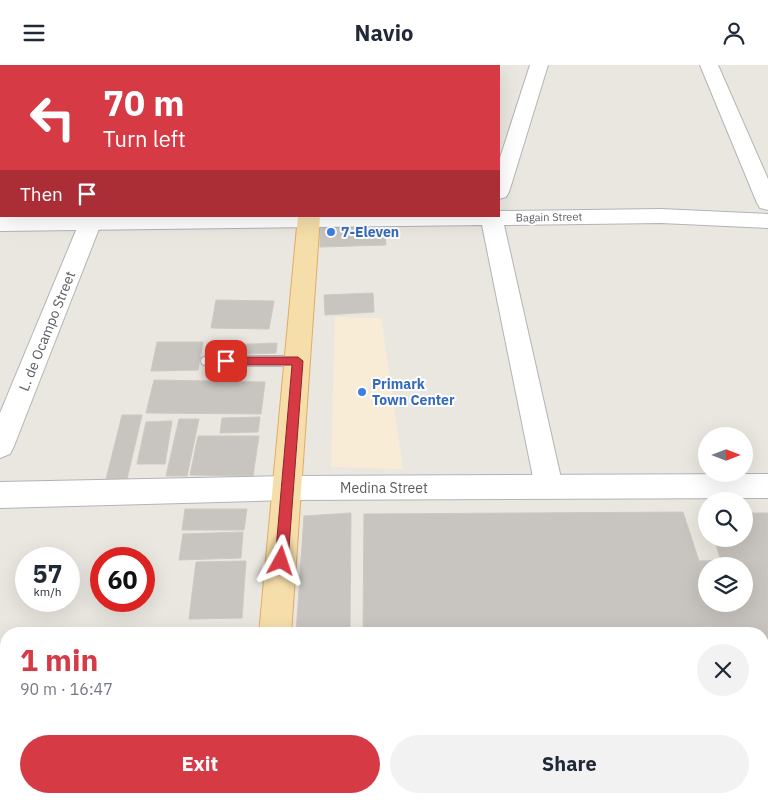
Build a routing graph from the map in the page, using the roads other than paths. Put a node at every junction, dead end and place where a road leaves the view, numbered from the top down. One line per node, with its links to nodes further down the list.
1 (539, 65): 3 (street)
2 (710, 65): 4 (street)
3 (500, 189)
4 (768, 203)
5 (491, 217): 7 (street, Bagain Street); 15 (street)
6 (500, 217): 9 (street, Bagain Street)
7 (309, 218): 8 (street, Bagain Street); 12 (main road)
8 (92, 220): 10 (street, Bagain Street); 13 (street, L. de Ocampo Street)
9 (768, 221)
10 (0, 224)
11 (208, 361): 12 (lane)
12 (298, 361): 16 (main road)
13 (0, 446)
14 (768, 486): 15 (street, Medina Street)
15 (549, 487): 16 (street, Medina Street)
16 (288, 488): 17 (street, Medina Street); 18 (main road)
17 (0, 495)
18 (276, 627)

